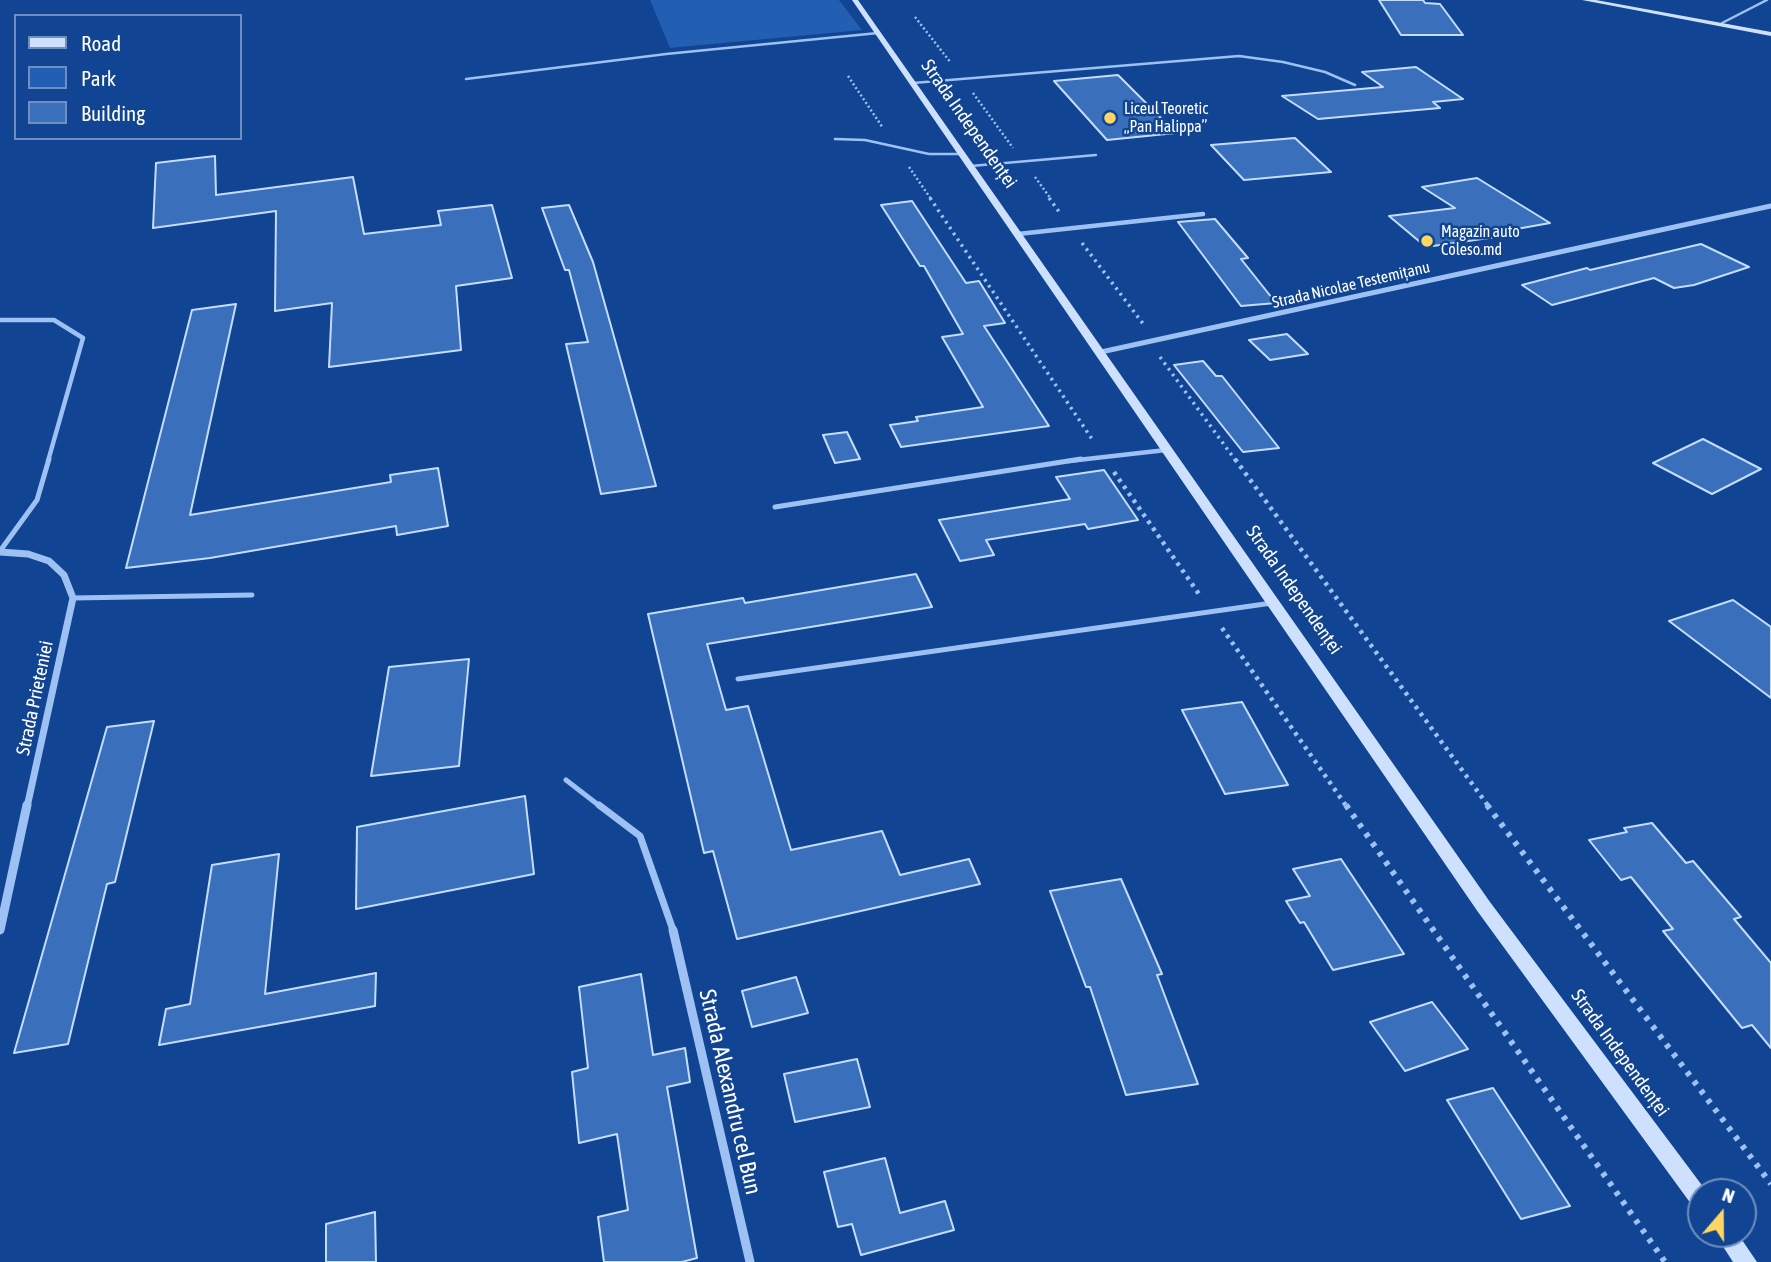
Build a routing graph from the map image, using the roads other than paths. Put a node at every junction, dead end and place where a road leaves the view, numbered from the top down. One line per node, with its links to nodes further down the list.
1 (855, 0): 5 (main road, Strada Independenței)
2 (1585, 0): 4 (main road)
3 (1767, 0): 4 (lane)
4 (1722, 23): 6 (main road)
5 (878, 33): 7 (lane); 8 (main road, Strada Independenței)
6 (1771, 34)
7 (466, 79)
8 (913, 83): 9 (lane); 12 (main road, Strada Independenței)
9 (1355, 85)
10 (835, 139): 12 (lane)
11 (1096, 155): 12 (lane)
12 (967, 160): 15 (main road, Strada Independenței)
13 (1771, 206): 17 (street, Strada Nicolae Testemițanu)
14 (1203, 215): 15 (lane)
15 (1018, 234): 17 (main road, Strada Independenței)
16 (0, 320): 20 (lane)
17 (1101, 352): 18 (main road, Strada Independenței)
18 (1169, 450): 19 (lane); 23 (main road, Strada Independenței)
19 (775, 507)
20 (0, 551): 22 (street)
21 (252, 595): 22 (lane)
22 (73, 598): 26 (street, Strada Prieteniei)
23 (1275, 603): 24 (lane); 28 (main road, Strada Independenței)
24 (738, 679)
25 (566, 780): 27 (lane)
26 (0, 930)
27 (673, 930): 29 (street, Strada Alexandru cel Bun)
28 (1687, 1182)
29 (750, 1262)

